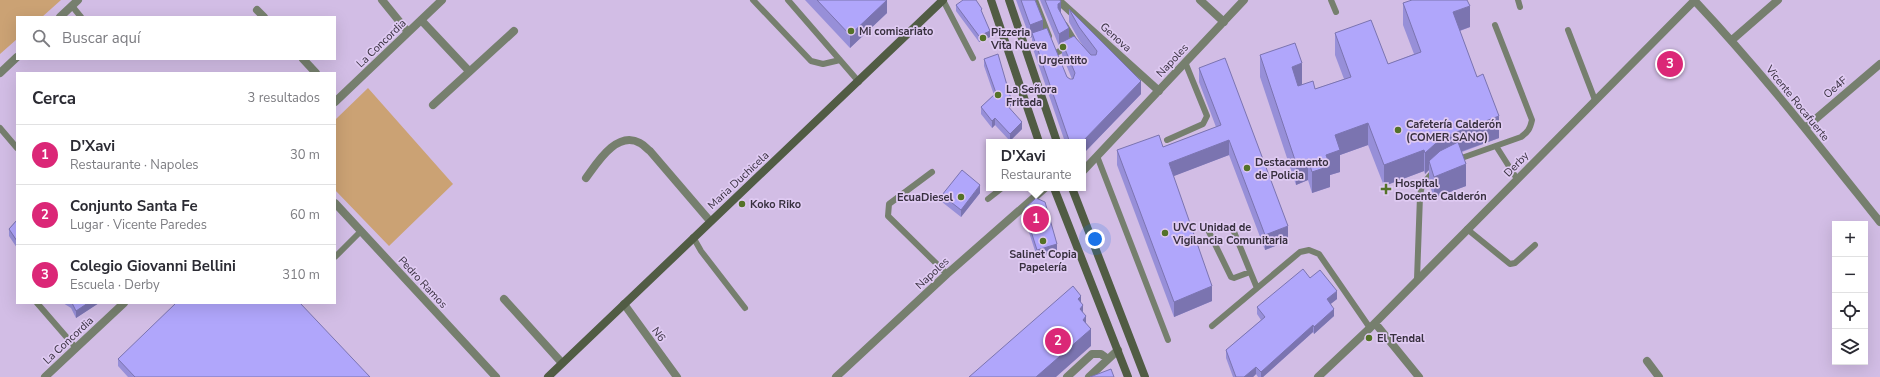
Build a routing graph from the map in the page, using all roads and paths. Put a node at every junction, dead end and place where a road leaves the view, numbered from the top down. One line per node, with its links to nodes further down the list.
1 (78, 0): 17 (street)
2 (382, 0): 30 (street)
3 (442, 0): 25 (street, La Concordia)
4 (753, 0): 38 (lane)
5 (788, 0): 38 (lane)
6 (943, 0): 36 (lane); 45 (main road, Maria Duchicela)
7 (991, 0): 52 (main road)
8 (1009, 0): 53 (main road)
9 (1035, 0): 32 (lane)
10 (1058, 0): 46 (street, Genova)
11 (1200, 0): 26 (street)
12 (1244, 0): 26 (street, Napoles)
13 (1331, 0): 20 (lane)
14 (1518, 0): 18 (lane)
15 (1694, 0): 31 (street, Vicente Rocafuerte); 48 (street, Derby)
16 (1778, 0): 31 (street)
17 (72, 6): 21 (street); 22 (lane)
18 (1520, 7)
19 (258, 10): 23 (street)
20 (1336, 12)
21 (61, 16)
22 (80, 16)
23 (263, 16)
24 (1062, 19): 33 (lane)
25 (421, 20): 30 (street, La Concordia); 42 (street)
26 (1224, 22): 40 (street, Napoles)
27 (1495, 25): 55 (lane)
28 (1568, 30): 48 (lane)
29 (514, 31): 42 (street)
30 (408, 32): 47 (street, La Concordia)
31 (1732, 40): 51 (street, Vicente Rocafuerte)
32 (1051, 43): 33 (lane); 39 (lane)
33 (1075, 43): 34 (lane)
34 (1080, 48)
35 (16, 58): 44 (street)
36 (973, 58)
37 (304, 60): 43 (street)
38 (840, 60): 45 (lane)
39 (1059, 60)
40 (1185, 62): 46 (street, Napoles); 54 (lane)
41 (1880, 64): 51 (street, Oe4F)
42 (469, 71): 49 (street)
43 (315, 72)
44 (0, 73)
45 (859, 82): 70 (main road, Maria Duchicela)
46 (1159, 91): 57 (street, Napoles)
47 (336, 98)
48 (1595, 100): 63 (street, Derby)
49 (433, 105)
50 (0, 128): 56 (lane)
51 (1805, 128): 71 (street, Vicente Rocafuerte)
52 (1038, 139)
53 (1056, 139)
54 (1167, 140)
55 (1496, 146): 58 (lane); 63 (lane)
56 (16, 147)
57 (1097, 156): 59 (street, Napoles); 90 (lane)
58 (1450, 163)
59 (1086, 168)
60 (1437, 168): 81 (lane)
61 (932, 172): 80 (lane)
62 (586, 178): 70 (street)
63 (1517, 179): 73 (street, Derby)
64 (998, 191): 68 (lane)
65 (1041, 191): 80 (street, Napoles)
66 (1055, 191): 92 (main road)
67 (1073, 191): 104 (main road)
68 (988, 198)
69 (336, 204): 74 (street, Pedro Ramos)
70 (710, 221): 76 (main road, Maria Duchicela)
71 (1880, 222)
72 (1232, 227): 79 (lane)
73 (1467, 229): 77 (lane); 81 (street, Derby)
74 (361, 231): 78 (lane); 97 (street, Pedro Ramos)
75 (1209, 232): 79 (lane)
76 (693, 237): 86 (main road, Maria Duchicela); 87 (lane)
77 (1535, 246)
78 (336, 256)
79 (1250, 272): 82 (lane)
80 (947, 274): 100 (street, Napoles)
81 (1417, 279): 89 (street, Derby)
82 (1257, 288): 88 (lane); 89 (lane)
83 (504, 299): 95 (street)
84 (38, 304): 91 (lane)
85 (123, 304): 91 (street, La Concordia)
86 (624, 304): 95 (main road, Maria Duchicela); 99 (street, N6)
87 (745, 308)
88 (1212, 326)
89 (1372, 326): 105 (street, Derby); 106 (street)
90 (1168, 340)
91 (76, 348): 96 (street, La Concordia)
92 (1118, 350): 93 (street); 103 (main road)
93 (1108, 359): 101 (street); 102 (street)
94 (1647, 361): 107 (street)
95 (562, 363): 98 (main road, Maria Duchicela)
96 (45, 377)
97 (496, 377)
98 (548, 377)
99 (677, 377)
100 (836, 377)
101 (1067, 377)
102 (1089, 377)
103 (1128, 377)
104 (1145, 377)
105 (1318, 377)
106 (1419, 377)
107 (1658, 377)

